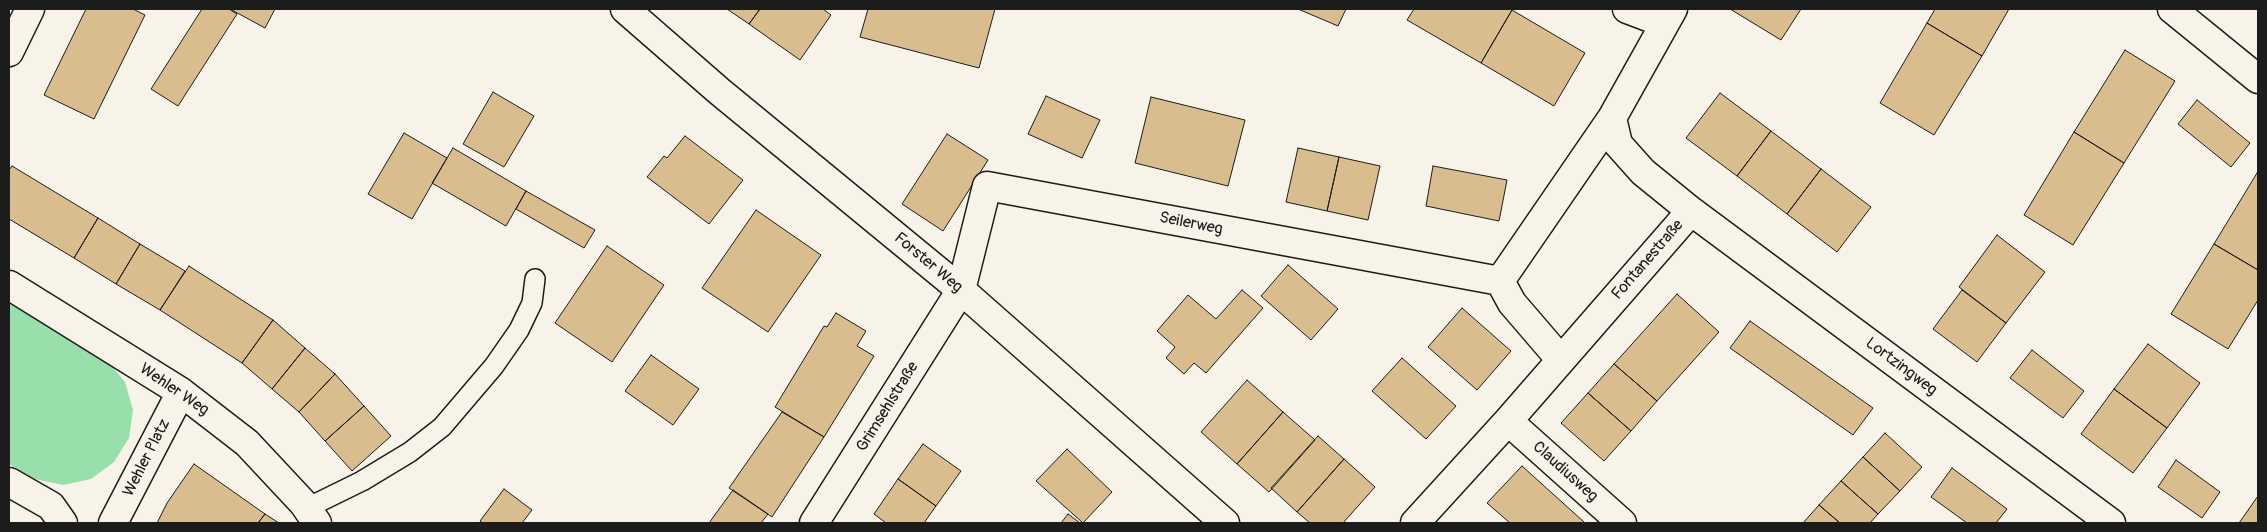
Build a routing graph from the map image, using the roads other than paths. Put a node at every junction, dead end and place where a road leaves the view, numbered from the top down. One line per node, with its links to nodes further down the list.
1 (30, 9): 6 (street)
2 (624, 9): 13 (street, Forster Weg)
3 (1627, 9): 5 (street)
4 (2172, 9): 7 (street)
5 (1669, 16): 8 (street)
6 (9, 52)
7 (2258, 79)
8 (1612, 118): 9 (street, Fontanestraße); 11 (street)
9 (1692, 211): 14 (street, Fontanestraße); 25 (street, Lortzingweg)
10 (535, 279): 18 (lane)
11 (1500, 281): 13 (street, Seilerweg); 14 (street)
12 (9, 285): 15 (street, Wehler Weg)
13 (961, 290): 21 (street, Grimsehlstraße); 22 (street, Forster Weg)
14 (1561, 360): 16 (street, Fontanestraße)
15 (181, 392): 18 (street, Wehler Weg); 20 (street, Wehler Platz)
16 (1508, 421): 23 (street, Fontanestraße); 24 (street, Claudiusweg)
17 (9, 482): 19 (street)
18 (312, 516)
19 (63, 523)
20 (113, 523)
21 (814, 523)
22 (1225, 523)
23 (1415, 523)
24 (1622, 523)
25 (2111, 523)

